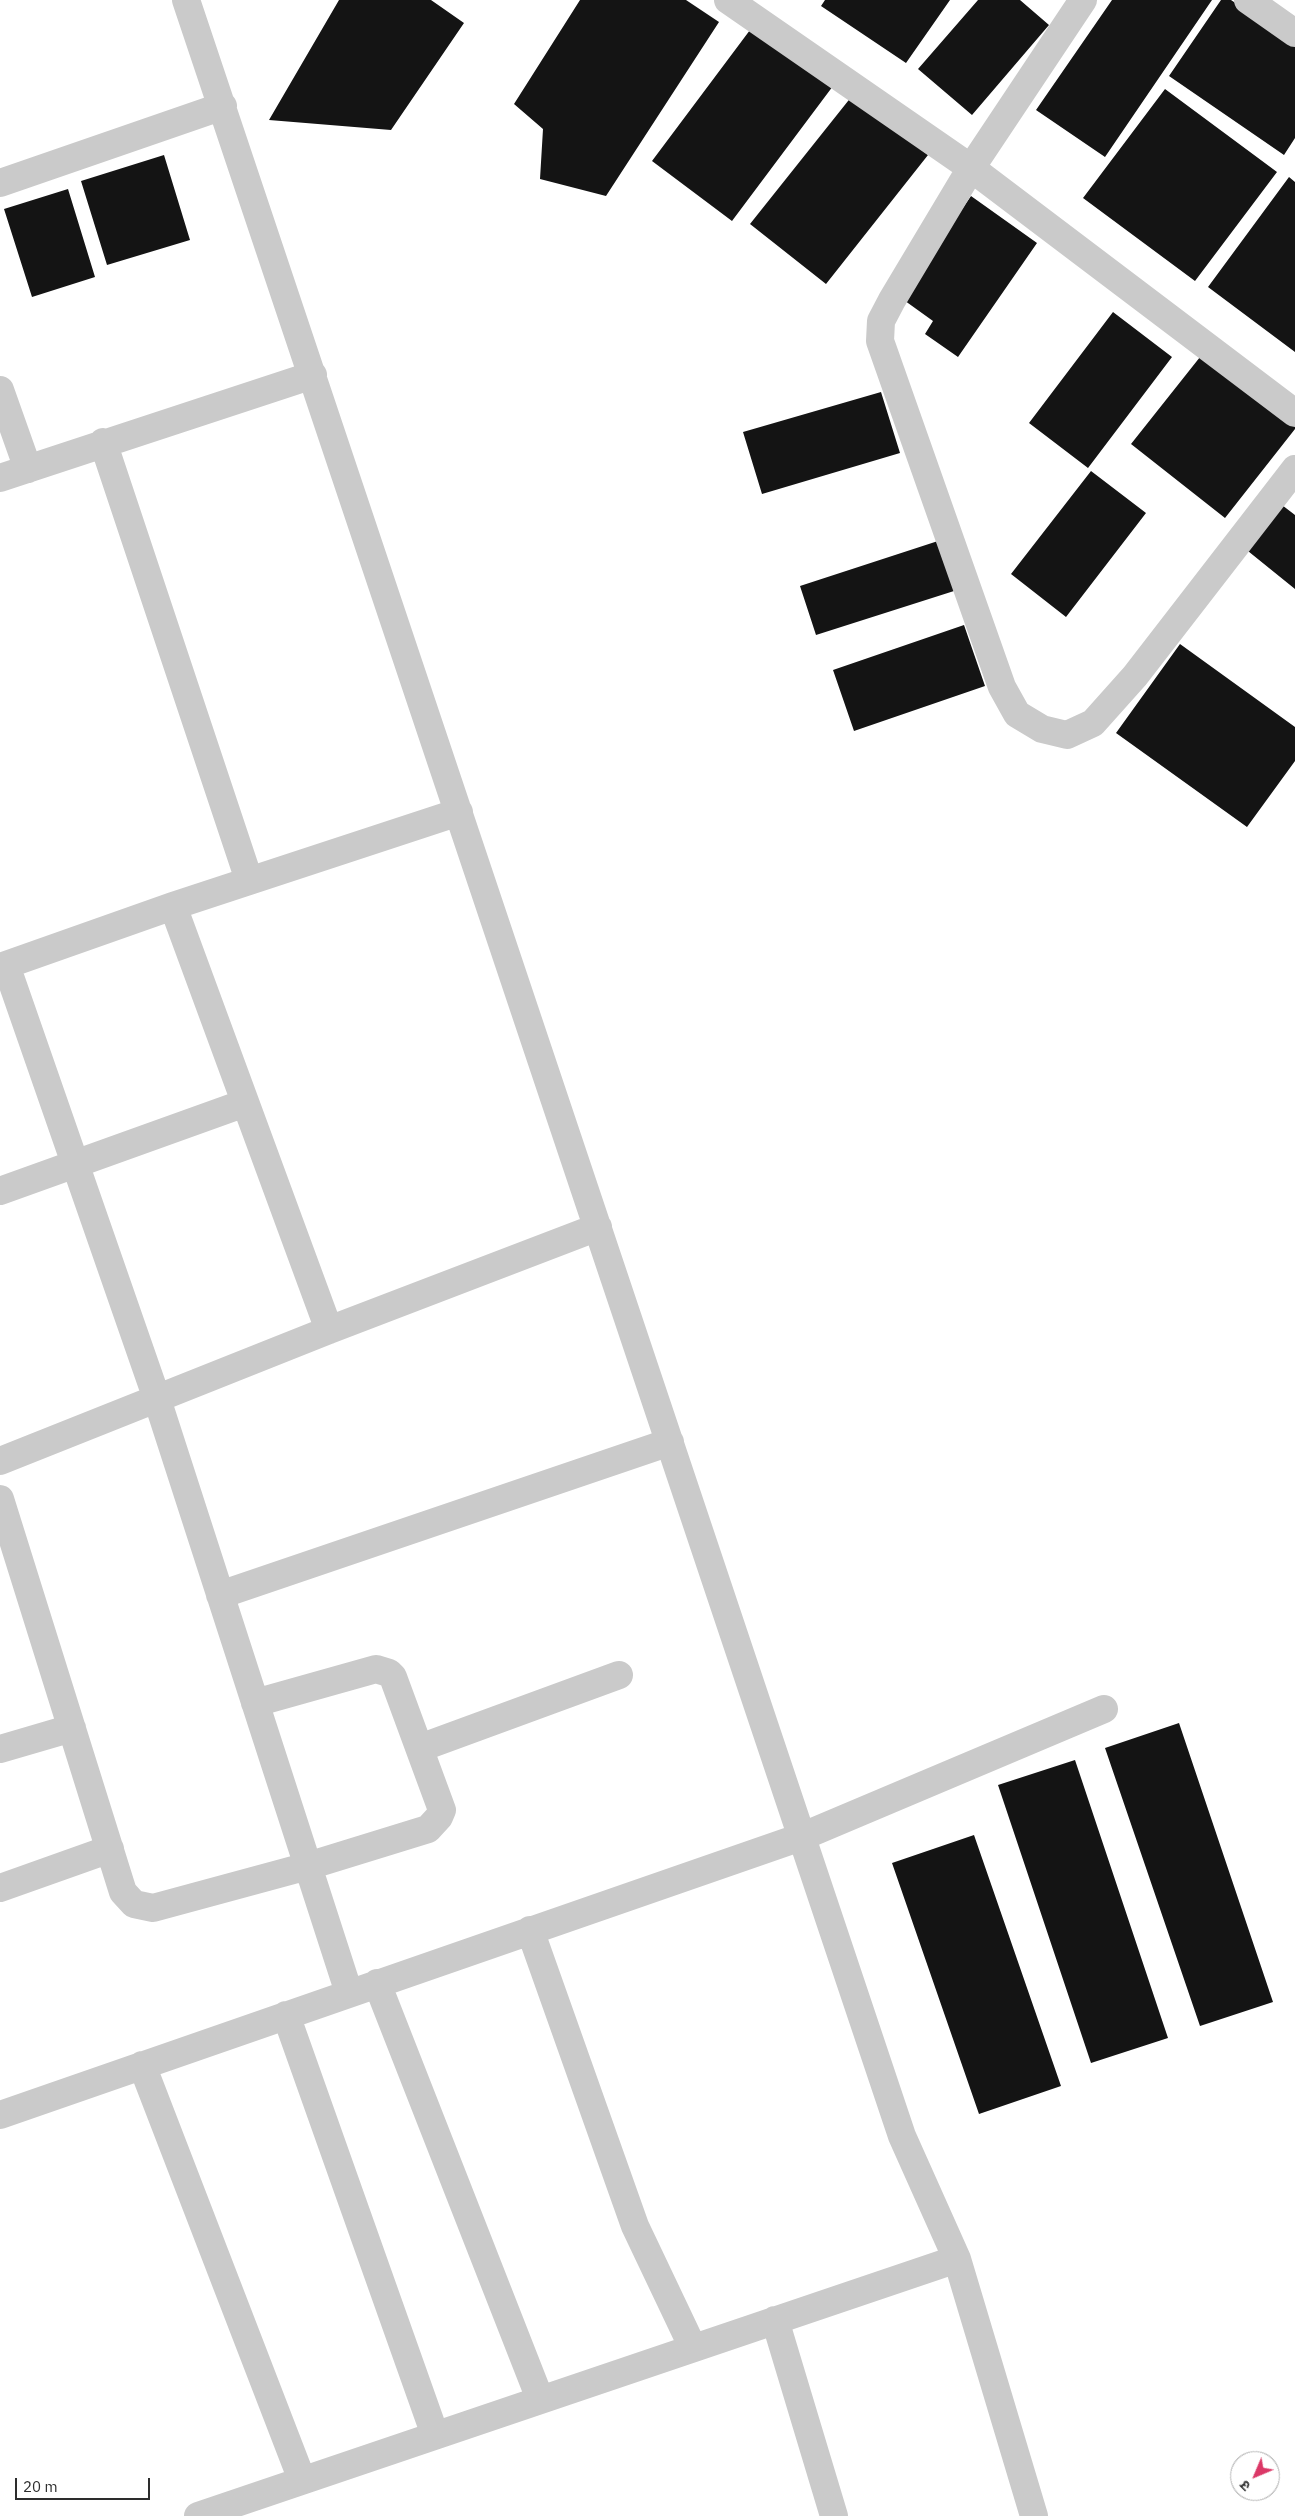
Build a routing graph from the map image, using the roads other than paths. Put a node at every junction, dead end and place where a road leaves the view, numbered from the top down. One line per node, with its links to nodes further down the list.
1 (186, 0): 6 (street)
2 (728, 0): 7 (street)
3 (1083, 0): 7 (street)
4 (1248, 0): 5 (street)
5 (1295, 33)
6 (223, 106): 8 (street); 9 (street)
7 (971, 168): 11 (street); 14 (street)
8 (0, 184)
9 (313, 375): 12 (street); 16 (street)
10 (0, 390): 13 (street)
11 (1295, 413)
12 (103, 442): 13 (street); 17 (street)
13 (28, 469): 15 (street)
14 (1295, 469)
15 (0, 478)
16 (459, 812): 17 (street); 23 (street)
17 (249, 880): 18 (street)
18 (173, 906): 19 (street); 20 (street)
19 (3, 966): 21 (street)
20 (245, 1103): 21 (street); 24 (street)
21 (75, 1165): 22 (street); 25 (street)
22 (0, 1191)
23 (598, 1227): 24 (street); 26 (street)
24 (329, 1330): 25 (street)
25 (157, 1399): 27 (street); 29 (street)
26 (670, 1442): 29 (street); 36 (street)
27 (0, 1461)
28 (0, 1500): 33 (street)
29 (220, 1595): 31 (street)
30 (619, 1676): 34 (street)
31 (256, 1703): 34 (street); 38 (street)
32 (1104, 1709): 36 (street)
33 (72, 1728): 35 (street); 37 (street)
34 (420, 1748): 38 (street)
35 (0, 1749)
36 (802, 1836): 40 (street); 46 (street)
37 (110, 1849): 38 (street); 39 (street)
38 (308, 1866): 42 (street)
39 (0, 1888)
40 (530, 1930): 41 (street); 48 (street)
41 (377, 1983): 42 (street); 49 (street)
42 (349, 1993): 43 (street)
43 (286, 2015): 44 (street); 50 (street)
44 (142, 2065): 45 (street); 51 (street)
45 (0, 2115)
46 (957, 2259): 47 (street); 54 (street)
47 (774, 2320): 48 (street); 53 (street)
48 (693, 2348): 49 (street)
49 (540, 2400): 50 (street)
50 (435, 2435): 51 (street)
51 (302, 2480): 52 (street)
52 (204, 2515)
53 (834, 2516)
54 (1034, 2516)

